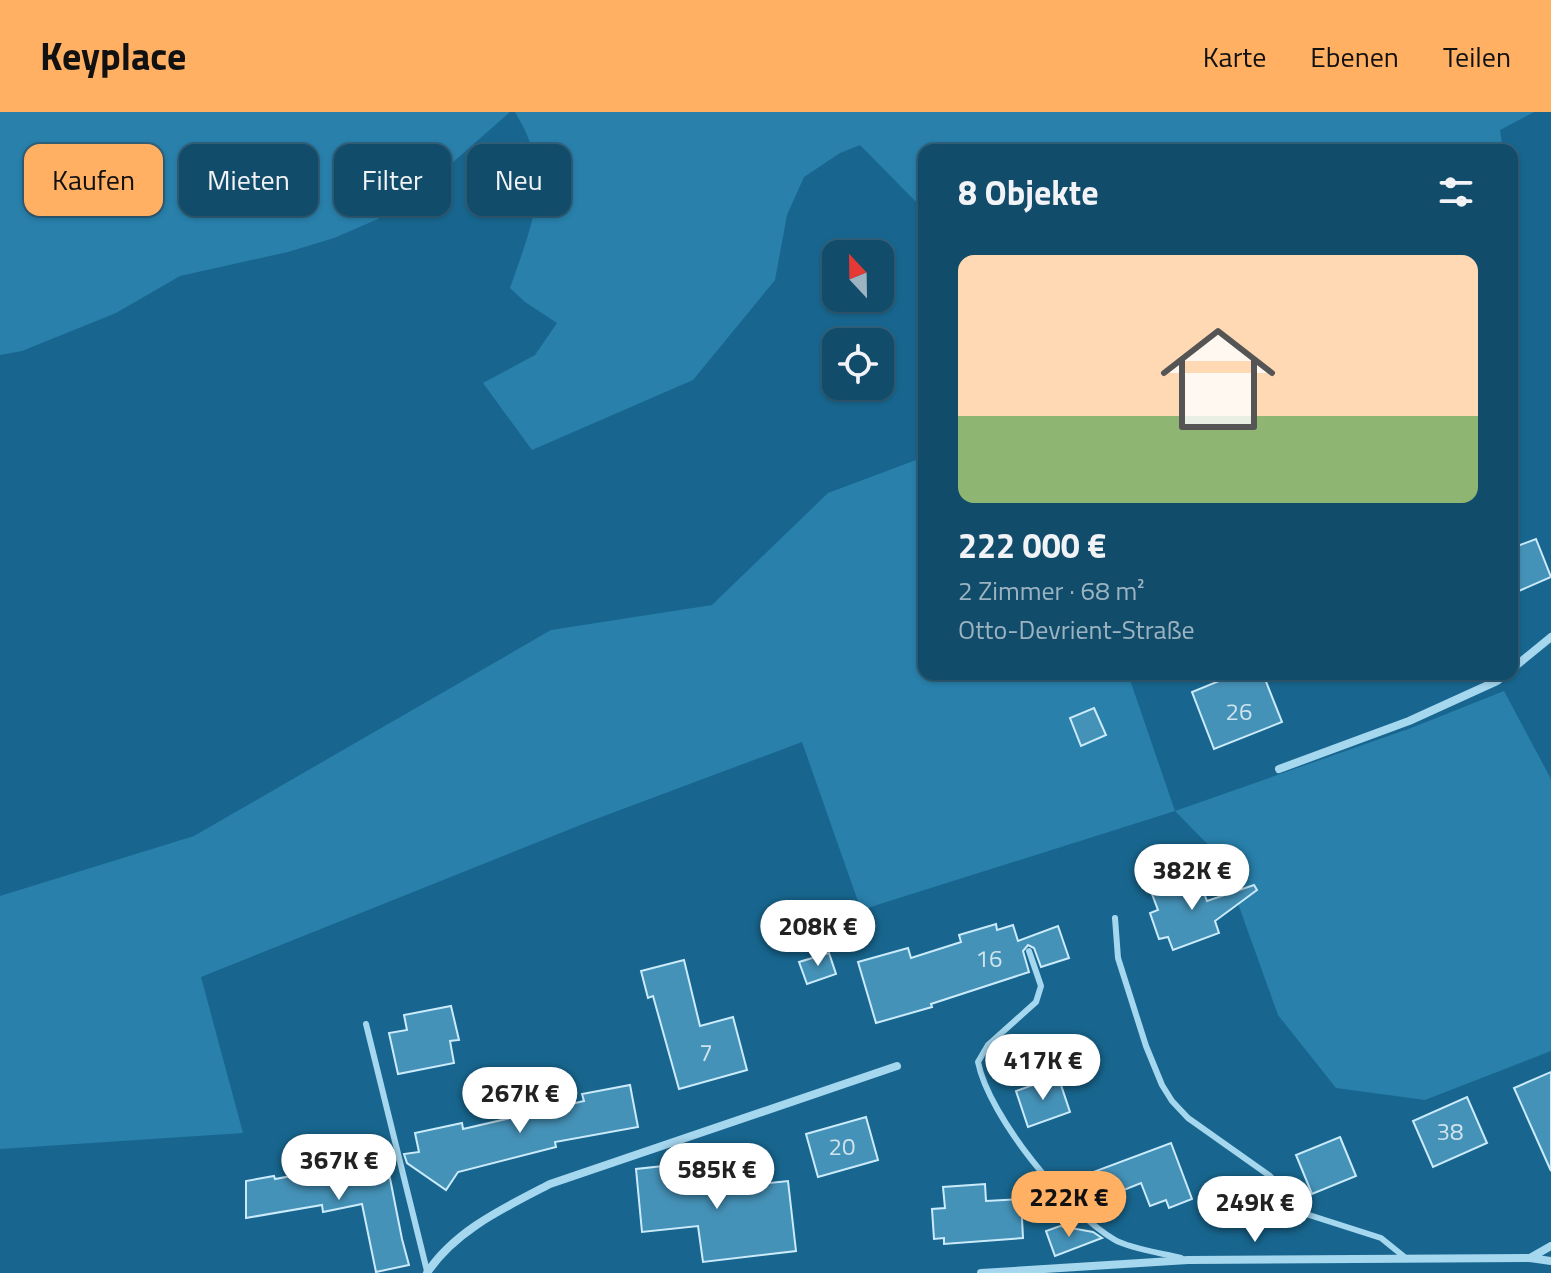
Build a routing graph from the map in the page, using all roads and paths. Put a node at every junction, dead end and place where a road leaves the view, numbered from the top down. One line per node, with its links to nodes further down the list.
1 (1551, 637): 2 (street)
2 (1518, 664)
3 (1498, 680): 4 (street)
4 (1279, 769)
5 (1115, 918): 11 (lane)
6 (1029, 951): 12 (lane)
7 (366, 1024): 14 (lane)
8 (897, 1066): 14 (street)
9 (1551, 1246): 10 (street)
10 (1530, 1258): 11 (street); 13 (street)
11 (1407, 1259): 12 (street)
12 (1188, 1260): 15 (street)
13 (1551, 1261)
14 (427, 1272)
15 (981, 1273)

